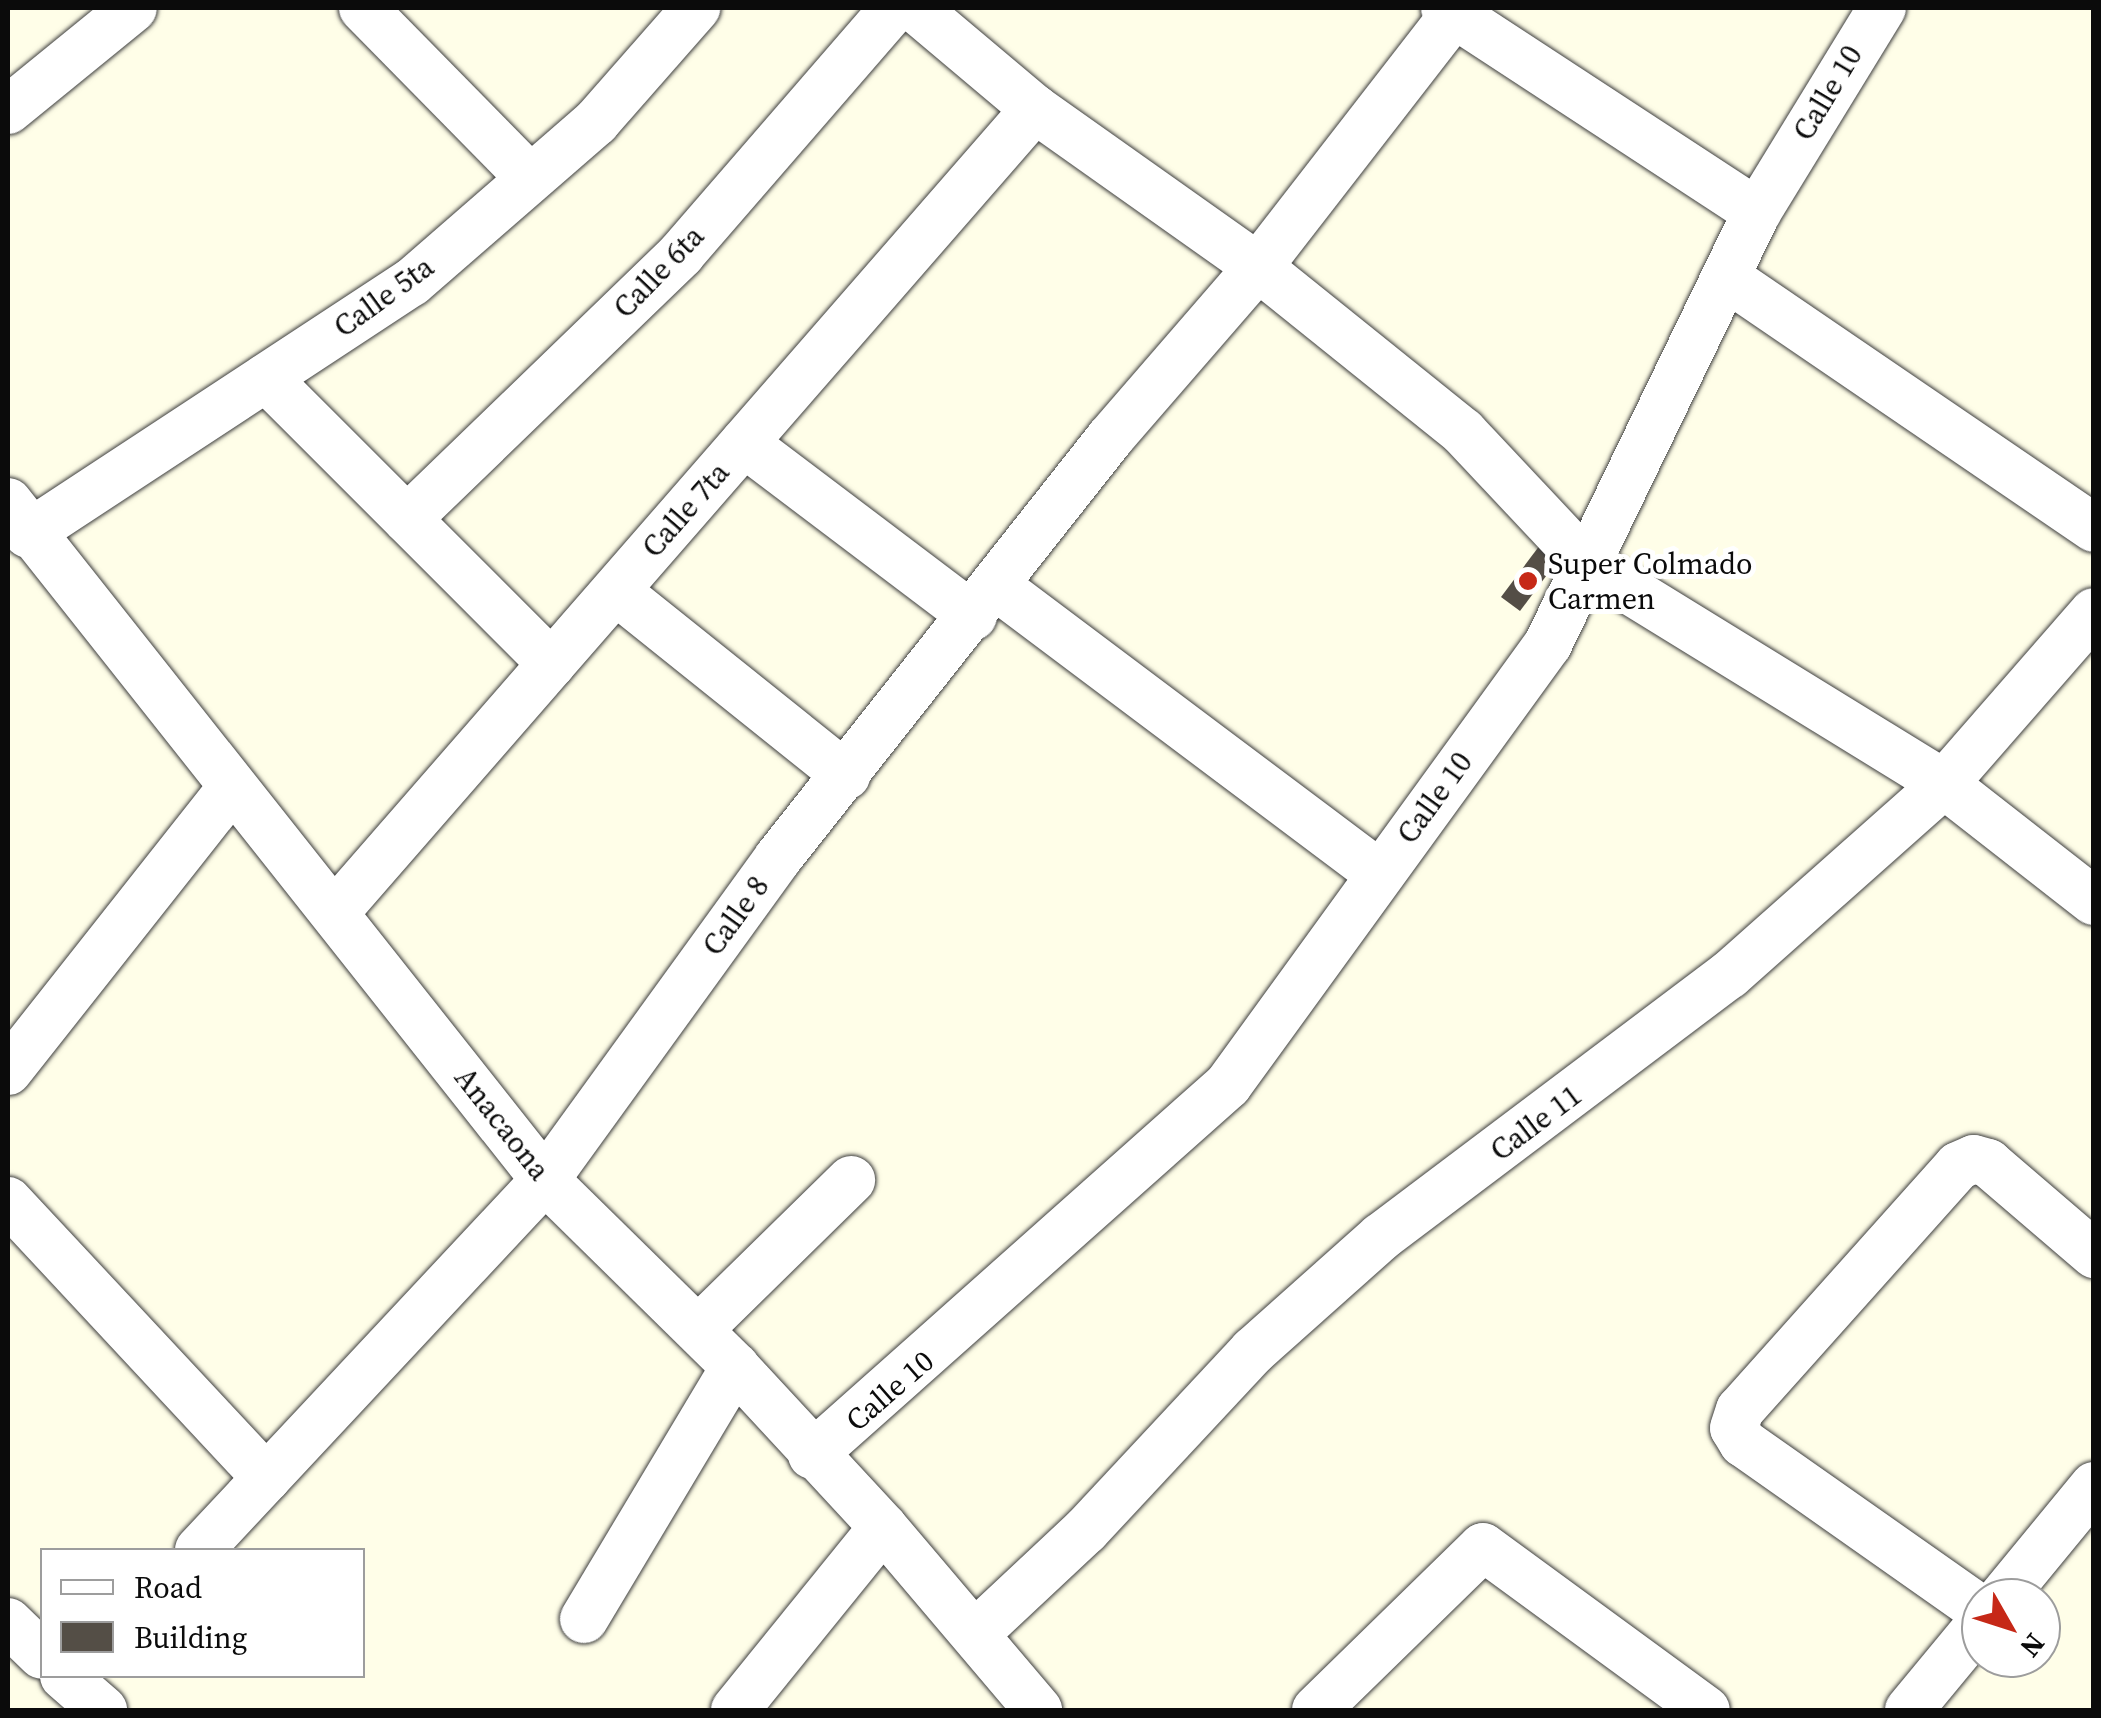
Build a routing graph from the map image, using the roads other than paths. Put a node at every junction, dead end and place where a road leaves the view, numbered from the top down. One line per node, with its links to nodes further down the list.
1 (133, 8): 9 (street)
2 (363, 8): 10 (street)
3 (696, 8): 10 (street, Calle 5ta)
4 (894, 8): 17 (street, Calle 6ta)
5 (915, 8): 8 (street)
6 (1452, 10): 11 (street); 12 (street, Calle 8)
7 (1872, 11): 11 (street, Calle 10)
8 (1035, 109): 12 (street); 15 (street, Calle 7ta)
9 (8, 110)
10 (528, 176): 14 (street, Calle 5ta)
11 (1756, 212): 13 (street, Calle 10)
12 (1258, 267): 19 (street); 21 (street, Calle 8)
13 (1726, 277): 18 (street); 19 (street, Calle 10)
14 (266, 378): 16 (street, Calle 5ta); 17 (street)
15 (744, 444): 20 (street, Calle 7ta); 21 (street)
16 (18, 518): 26 (street, Anacaona)
17 (406, 519): 23 (street)
18 (2094, 528)
19 (1586, 564): 25 (street); 27 (street, Calle 10)
20 (616, 590): 23 (street, Calle 7ta); 24 (street)
21 (984, 601): 24 (street, Calle 8); 27 (street)
22 (2094, 612): 25 (street, Calle 11)
23 (552, 664): 29 (street, Calle 7ta)
24 (846, 775): 31 (street, Calle 8)
25 (1944, 784): 28 (street); 46 (street, Calle 11)
26 (230, 790): 29 (street, Anacaona); 30 (street)
27 (1379, 874): 37 (street, Calle 10)
28 (2094, 900)
29 (336, 911): 31 (street, Anacaona)
30 (8, 1071)
31 (545, 1180): 35 (street, Anacaona); 38 (street, Calle 8)
32 (850, 1180): 35 (street)
33 (8, 1201): 38 (street)
34 (2094, 1254): 43 (street)
35 (700, 1330): 36 (street, Anacaona)
36 (735, 1366): 37 (street, Anacaona); 44 (street)
37 (812, 1456): 40 (street, Anacaona)
38 (266, 1478): 41 (street, Calle 8)
39 (2094, 1486): 42 (street)
40 (883, 1527): 46 (street, Anacaona); 49 (street)
41 (201, 1548)
42 (2018, 1578)
43 (1961, 1596)
44 (584, 1619)
45 (8, 1622): 48 (street)
46 (976, 1632): 50 (street, Anacaona)
47 (1961, 1647): 53 (street)
48 (40, 1650)
49 (736, 1710)
50 (1036, 1710)
51 (1316, 1710): 52 (street)
52 (1706, 1710)
53 (1909, 1710)

